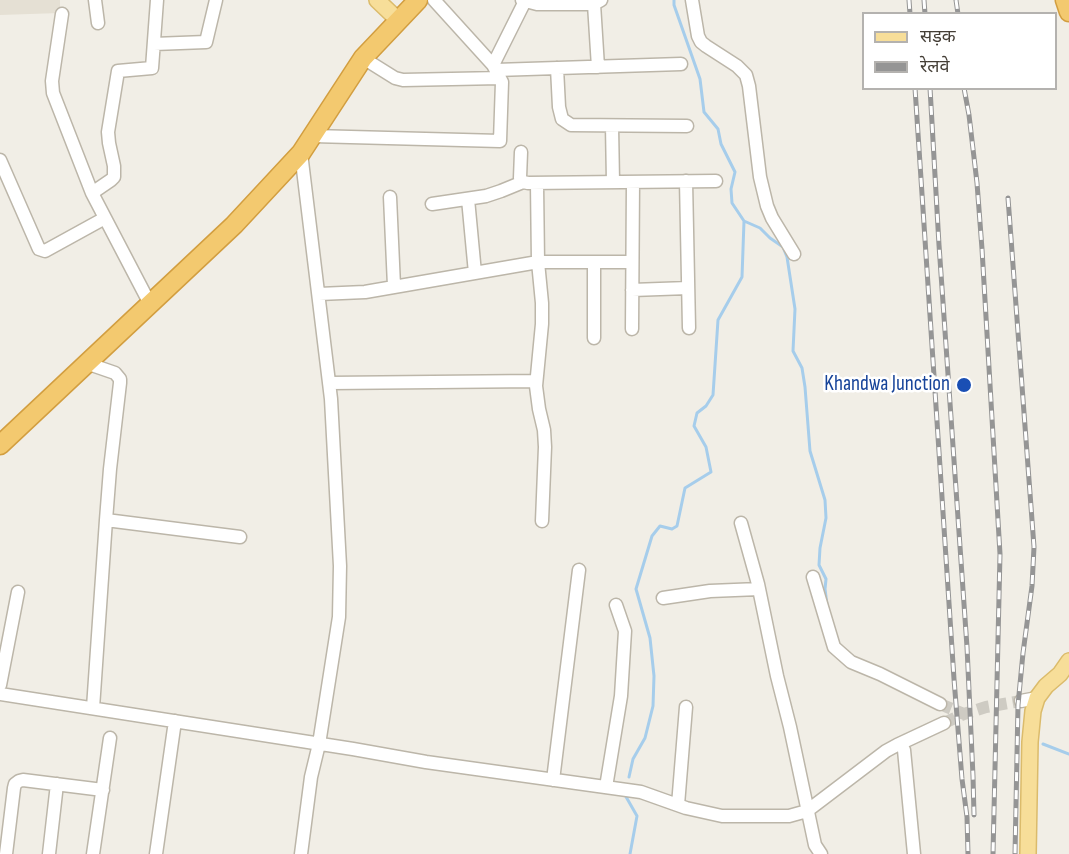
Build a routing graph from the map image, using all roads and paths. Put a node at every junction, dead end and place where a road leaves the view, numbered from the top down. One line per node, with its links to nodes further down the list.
1 (95, 0): 14 (street)
2 (157, 0): 15 (street)
3 (216, 0): 15 (street)
4 (377, 0): 13 (main road)
5 (418, 0): 13 (highway)
6 (434, 0): 20 (street)
7 (692, 0): 38 (street)
8 (1065, 0): 11 (highway)
9 (524, 1): 10 (street); 20 (street)
10 (598, 2): 18 (street)
11 (1069, 12)
12 (62, 14): 33 (street)
13 (399, 20): 16 (highway)
14 (98, 23)
15 (154, 44): 33 (street)
16 (363, 58): 20 (street); 23 (highway)
17 (681, 64): 18 (street)
18 (598, 67): 19 (street)
19 (557, 68): 20 (street); 21 (street)
20 (496, 71): 23 (street)
21 (612, 126): 22 (street); 30 (street)
22 (687, 126)
23 (313, 136): 25 (highway)
24 (521, 152): 29 (street)
25 (301, 153): 46 (street); 47 (highway)
26 (0, 160): 37 (street)
27 (686, 181): 28 (street); 31 (street); 44 (street)
28 (716, 181)
29 (522, 182): 32 (street); 35 (street)
30 (613, 182): 31 (street); 32 (street)
31 (633, 182): 41 (street)
32 (537, 184): 39 (street)
33 (92, 193): 37 (street)
34 (390, 197): 43 (street)
35 (468, 199): 36 (street); 42 (street)
36 (432, 204)
37 (105, 218): 47 (street)
38 (794, 254)
39 (538, 262): 40 (street); 42 (street); 52 (street)
40 (594, 262): 41 (street); 50 (street)
41 (632, 262): 45 (street)
42 (475, 273): 43 (street)
43 (394, 286): 46 (street)
44 (688, 288): 45 (street); 48 (street)
45 (632, 290): 49 (street)
46 (319, 294): 53 (street)
47 (150, 303): 51 (highway)
48 (689, 328)
49 (633, 329)
50 (594, 338)
51 (86, 363): 54 (highway); 55 (street)
52 (536, 381): 53 (street); 56 (street)
53 (330, 383): 77 (street)
54 (0, 445)
55 (106, 520): 58 (street); 72 (street)
56 (542, 521)
57 (741, 523): 61 (street)
58 (240, 537)
59 (579, 570): 79 (street)
60 (813, 577): 71 (street)
61 (759, 589): 63 (street); 84 (street)
62 (18, 592): 65 (street)
63 (663, 598)
64 (616, 605): 81 (street)
65 (4, 645): 67 (street)
66 (1069, 662): 69 (main road)
67 (0, 686)
68 (0, 694): 72 (street)
69 (1037, 698): 70 (street); 92 (main road)
70 (1021, 701)
71 (940, 704)
72 (93, 708): 74 (street)
73 (686, 708): 83 (street)
74 (175, 721): 77 (street); 88 (street)
75 (944, 723): 78 (street)
76 (110, 738): 82 (street)
77 (319, 744): 79 (street); 89 (street)
78 (897, 745): 84 (street); 91 (street)
79 (553, 780): 81 (street)
80 (57, 784): 82 (street); 85 (street); 86 (street)
81 (606, 788): 83 (street)
82 (103, 790): 87 (street)
83 (678, 805): 84 (street)
84 (807, 811): 90 (street)
85 (6, 854)
86 (49, 854)
87 (93, 854)
88 (156, 854)
89 (301, 854)
90 (820, 854)
91 (914, 854)
92 (1028, 854)

